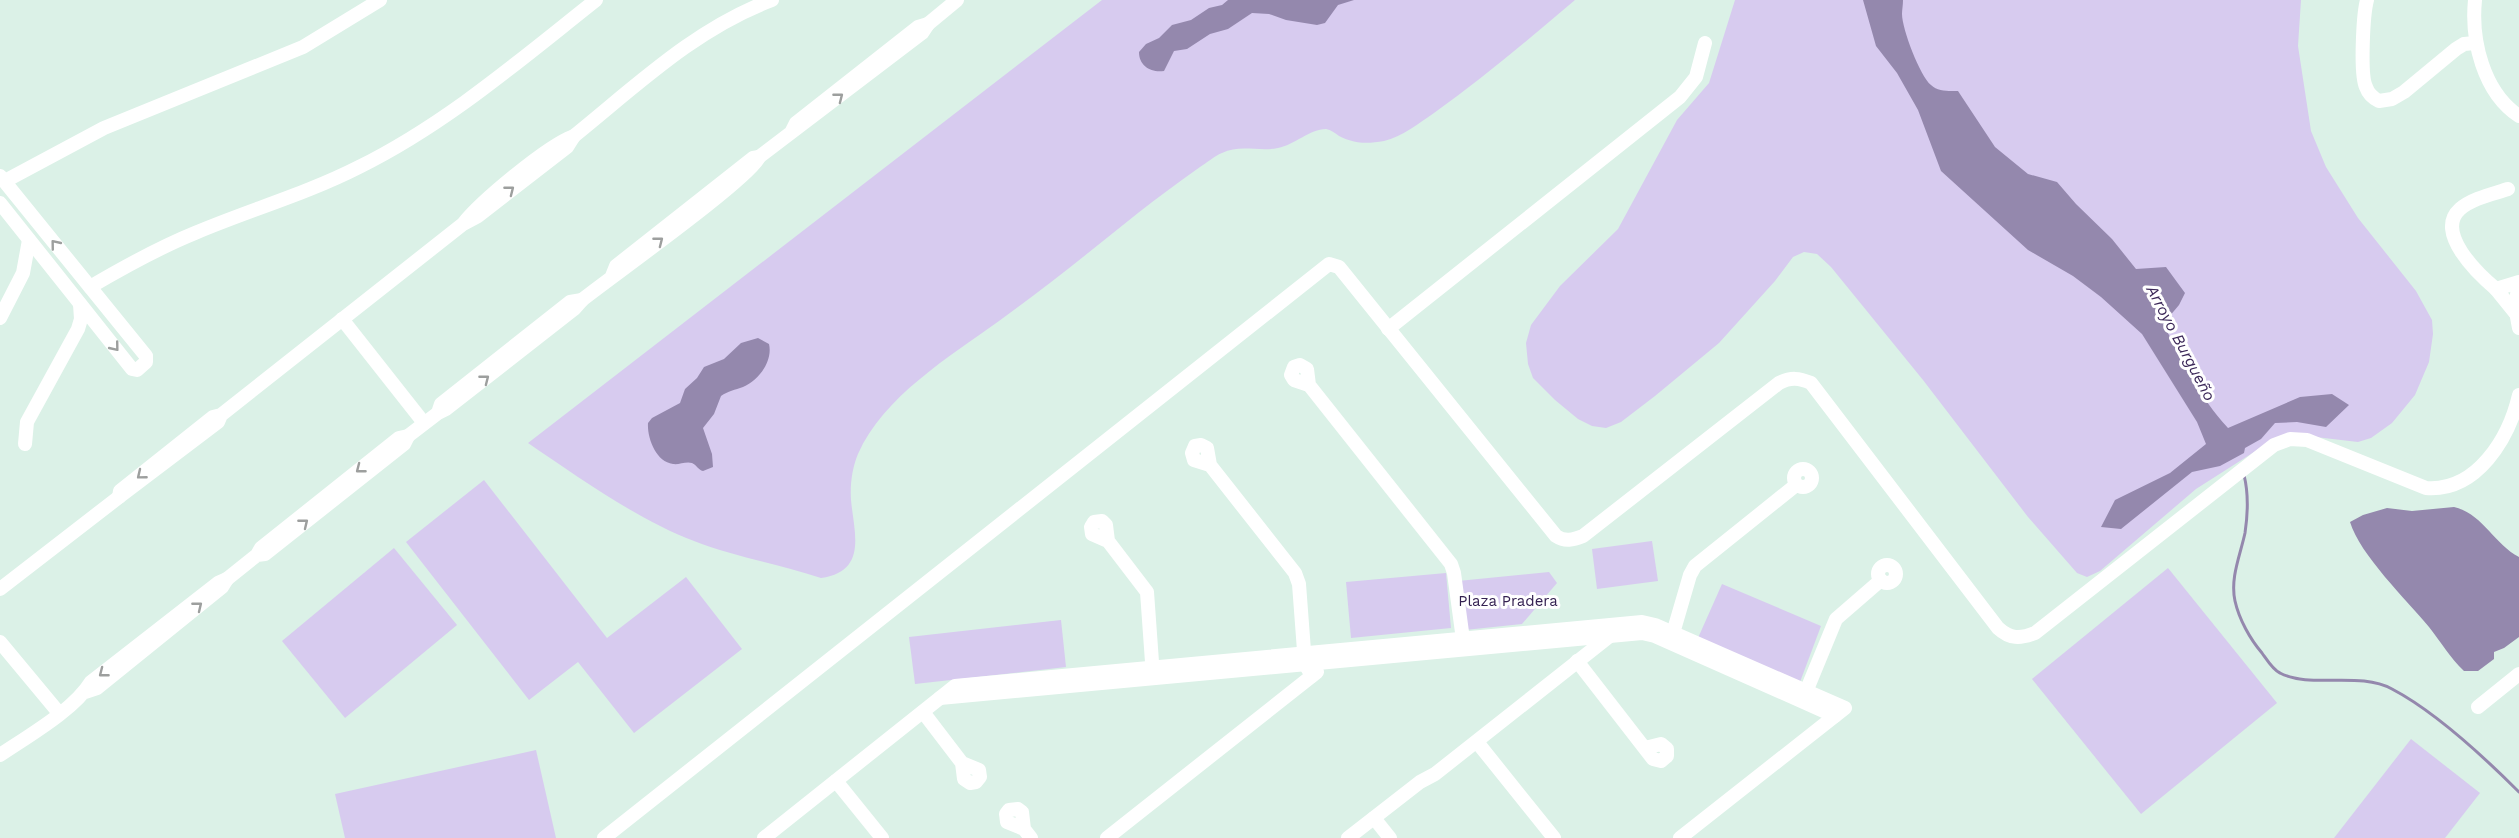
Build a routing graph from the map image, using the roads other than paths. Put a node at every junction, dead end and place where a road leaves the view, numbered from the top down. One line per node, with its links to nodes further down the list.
1 (380, 0): 10 (street)
2 (596, 0): 17 (street)
3 (772, 0): 21 (street)
4 (956, 0): 28 (street)
5 (2367, 0): 8 (street)
6 (2475, 0): 8 (street)
7 (1705, 43): 25 (street)
8 (2475, 43): 9 (street)
9 (2519, 116)
10 (2, 179): 17 (street, one-way to 10)
11 (2508, 189): 18 (street)
12 (0, 203): 13 (street)
13 (29, 240): 14 (street); 15 (street)
14 (55, 272): 15 (street); 19 (street)
15 (23, 273): 20 (street)
16 (2519, 283): 18 (street); 22 (street)
17 (90, 287): 23 (street, one-way to 17)
18 (2496, 289): 22 (street)
19 (80, 304): 23 (street); 24 (street)
20 (0, 318)
21 (342, 320): 28 (street); 34 (street)
22 (2518, 321)
23 (99, 327): 24 (street)
24 (78, 329): 29 (street)
25 (1388, 329): 27 (street); 57 (street)
26 (1309, 385): 40 (street)
27 (2519, 395)
28 (424, 423): 50 (street)
29 (25, 444)
30 (1210, 465): 44 (street)
31 (1796, 485): 37 (street)
32 (1108, 541): 45 (street)
33 (1881, 580): 47 (street)
34 (0, 589)
35 (1624, 624): 36 (street); 37 (street); 38 (street)
36 (1610, 636): 37 (street); 38 (street)
37 (1672, 638): 47 (street)
38 (1586, 639): 40 (street); 42 (street)
39 (0, 642): 50 (street)
40 (1464, 644): 41 (street); 43 (street)
41 (1345, 650): 43 (street); 44 (street)
42 (1577, 661): 51 (street); 52 (street)
43 (1330, 662): 44 (street)
44 (1307, 665): 45 (street); 60 (street)
45 (1153, 673): 49 (street)
46 (2519, 674): 48 (street)
47 (1804, 696): 65 (street)
48 (2478, 707)
49 (923, 712): 54 (street); 55 (street)
50 (59, 713): 53 (street)
51 (1477, 742): 56 (street); 64 (street)
52 (1645, 748)
53 (0, 755)
54 (962, 763)
55 (836, 781): 58 (street); 59 (street)
56 (1376, 821): 61 (street); 62 (street); 63 (street)
57 (604, 838)
58 (764, 838)
59 (882, 838)
60 (1107, 838)
61 (1348, 838)
62 (1360, 838)
63 (1390, 838)
64 (1554, 838)
65 (1680, 838)

